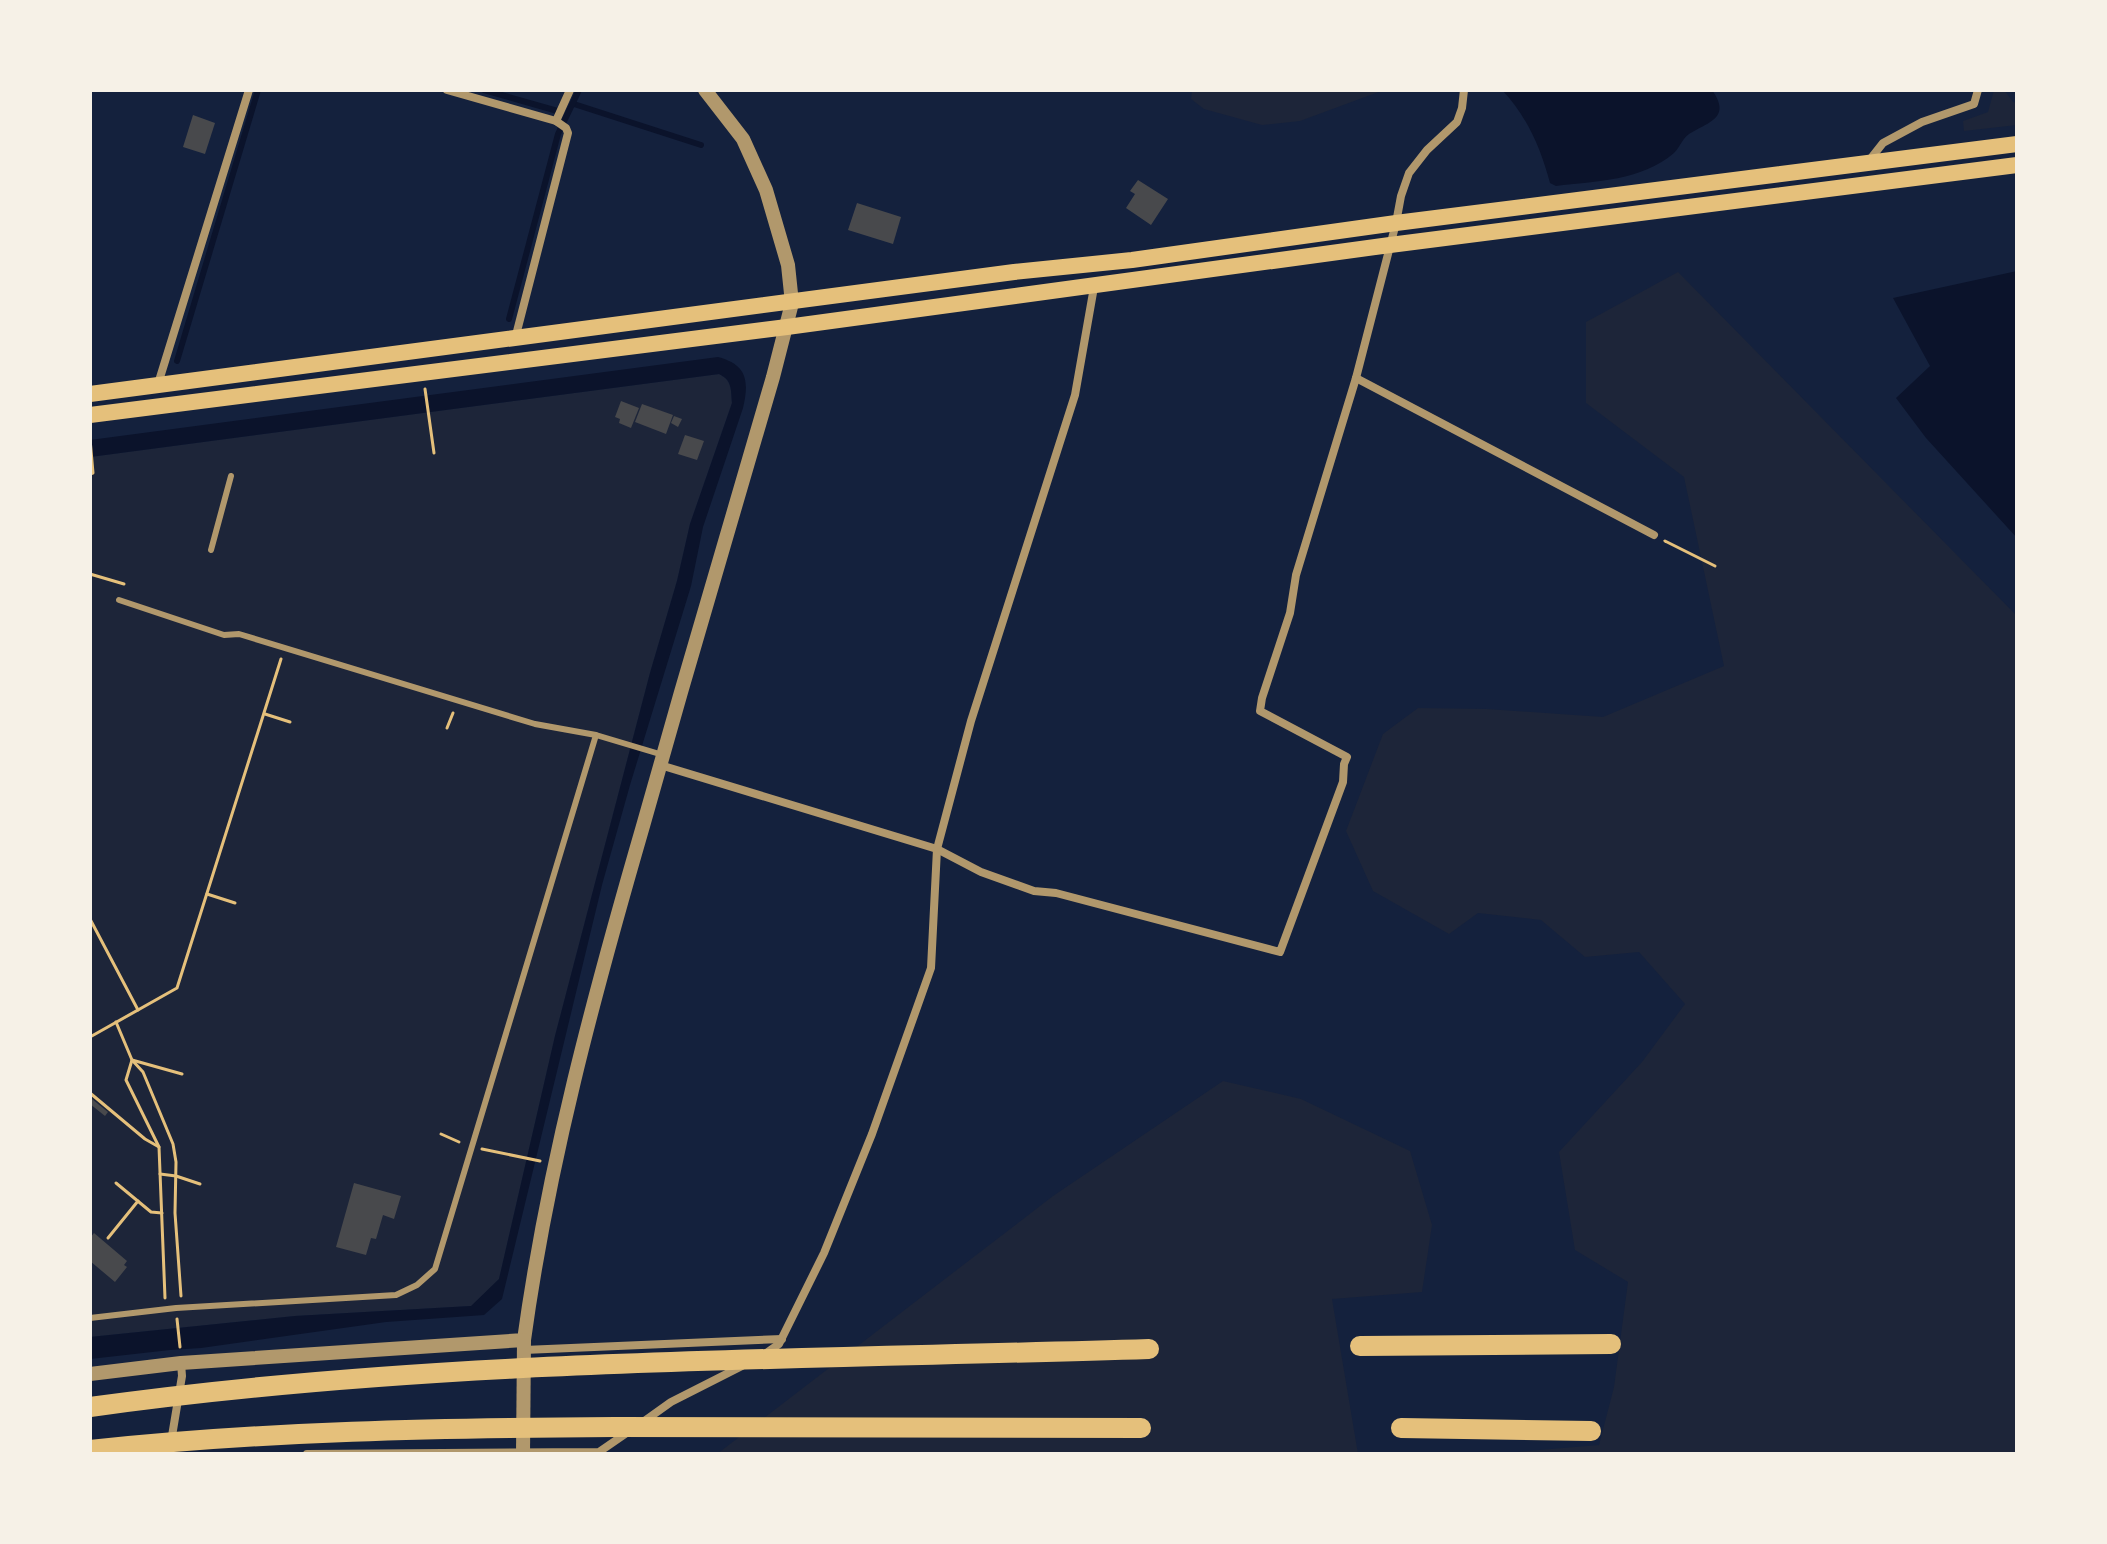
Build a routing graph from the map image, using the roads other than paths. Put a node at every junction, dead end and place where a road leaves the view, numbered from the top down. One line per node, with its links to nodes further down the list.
1 (249, 90): 18 (street)
2 (447, 90): 7 (street)
3 (570, 90): 7 (street)
4 (705, 90): 14 (street)
5 (1464, 90): 11 (street)
6 (1978, 90): 9 (street)
7 (560, 119): 16 (street)
8 (2017, 144): 9 (main road)
9 (1868, 162): 11 (main road)
10 (2017, 165): 12 (main road)
11 (1396, 223): 12 (street); 14 (main road)
12 (1390, 245): 13 (main road); 17 (street)
13 (1094, 287): 15 (main road); 27 (street)
14 (792, 303): 15 (street); 16 (main road)
15 (787, 327): 20 (main road); 26 (street)
16 (515, 339): 18 (main road)
17 (1356, 378): 22 (street); 27 (street)
18 (158, 385): 19 (main road)
19 (90, 394)
20 (90, 415)
21 (231, 476): 23 (lane)
22 (1654, 535)
23 (211, 550)
24 (119, 600): 25 (lane)
25 (596, 735): 26 (lane); 28 (lane)
26 (661, 760): 27 (street); 31 (street)
27 (937, 849): 29 (street)
28 (90, 1318)
29 (782, 1339): 31 (street); 42 (street)
30 (1611, 1344): 32 (highway)
31 (524, 1345): 34 (street); 41 (street)
32 (1360, 1346)
33 (1149, 1349): 36 (highway)
34 (181, 1358): 35 (street); 43 (street)
35 (90, 1374)
36 (90, 1407)
37 (1141, 1428): 40 (highway)
38 (1401, 1428): 39 (highway)
39 (1591, 1431)
40 (90, 1450)
41 (523, 1453): 42 (street); 44 (street)
42 (598, 1453)
43 (169, 1454)
44 (307, 1454)

